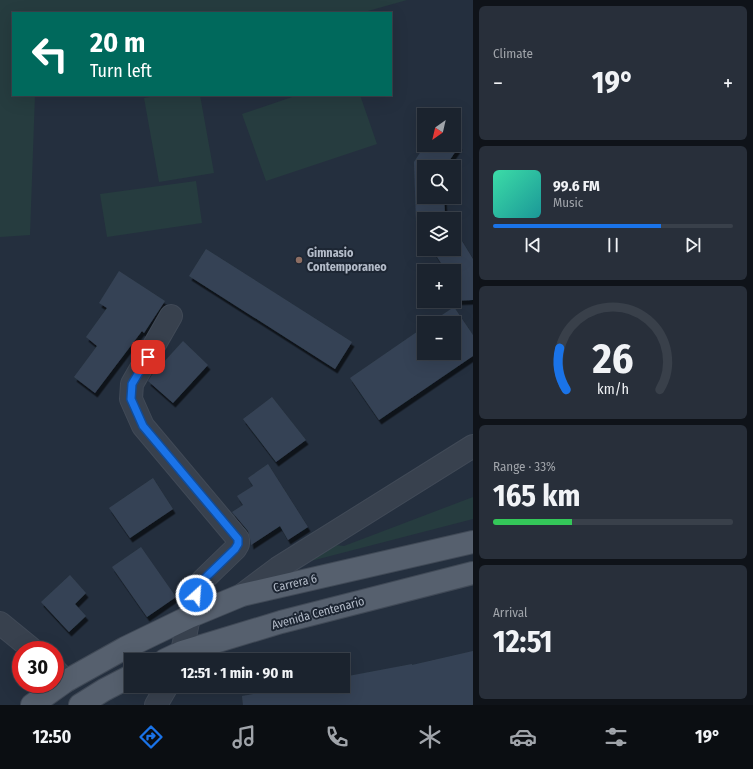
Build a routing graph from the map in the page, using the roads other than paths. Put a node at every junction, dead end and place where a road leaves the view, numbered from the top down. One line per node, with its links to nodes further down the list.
1 (171, 316): 6 (street)
2 (473, 446): 5 (street)
3 (473, 542): 5 (main road, Carrera 6)
4 (473, 573): 10 (main road, Avenida Centenario)
5 (242, 595): 6 (main road, Carrera 6)
6 (189, 617): 9 (street); 11 (main road, Carrera 6)
7 (0, 623): 8 (street)
8 (22, 641)
9 (177, 653)
10 (188, 653)
11 (64, 673)
12 (124, 680): 16 (main road)
13 (43, 693): 15 (main road, Carrera 6)
14 (163, 693): 17 (street)
15 (32, 705)
16 (80, 705)
17 (156, 705)

